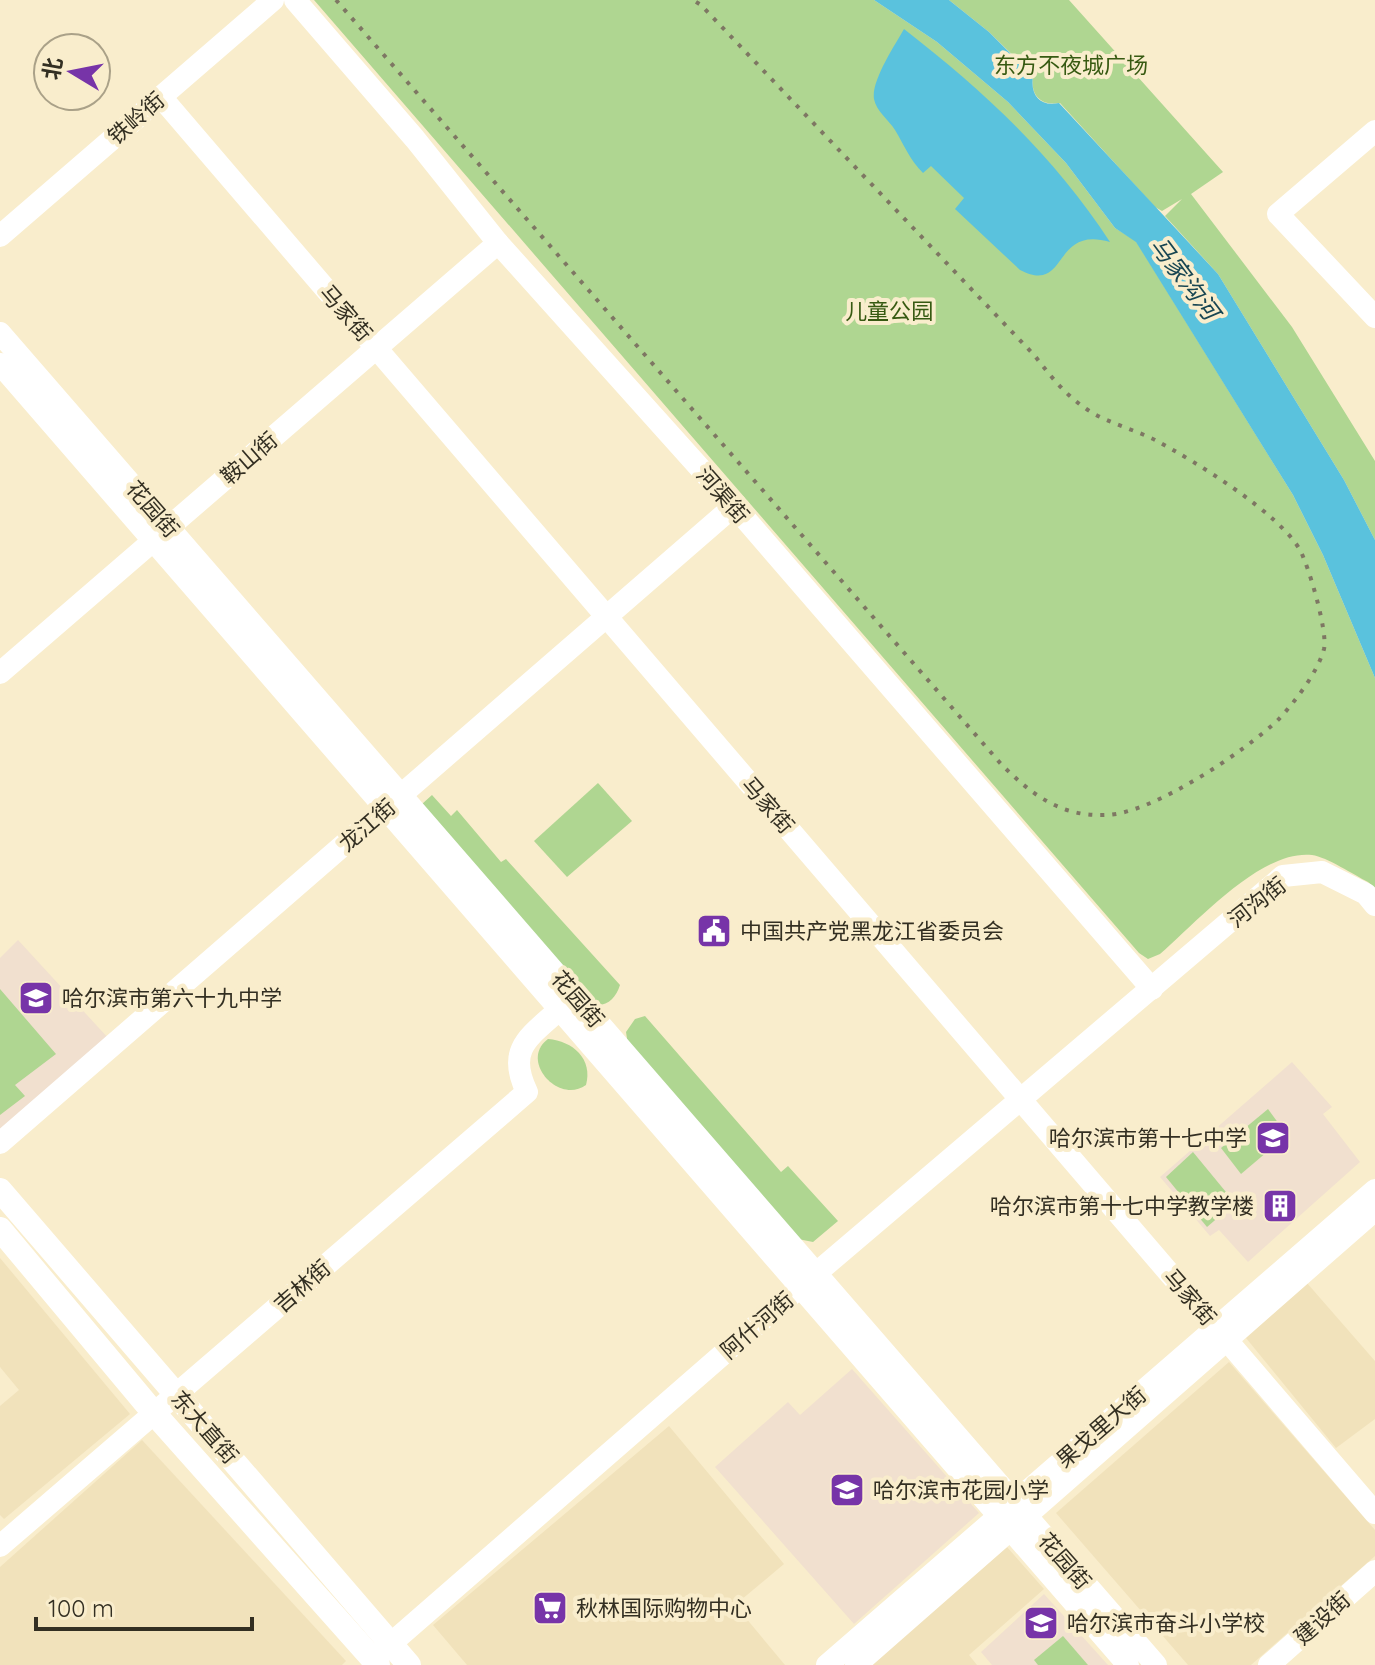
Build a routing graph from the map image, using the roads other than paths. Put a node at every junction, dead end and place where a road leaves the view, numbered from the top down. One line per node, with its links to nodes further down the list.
1 (273, 0): 3 (street, 铁岭街)
2 (295, 0): 6 (street, 河渠街)
3 (161, 97): 5 (street, 铁岭街); 9 (street, 马家街)
4 (1375, 131): 7 (street)
5 (0, 236)
6 (498, 243): 9 (street, 鞍山街); 11 (street, 河渠街)
7 (1375, 317)
8 (0, 333): 12 (street, 花园街)
9 (376, 349): 12 (street, 鞍山街); 13 (street, 马家街)
10 (0, 364): 12 (street, 花园街)
11 (734, 506): 13 (street, 龙江街); 17 (street, 河渠街)
12 (161, 534): 14 (street, 鞍山街); 15 (street, 花园街)
13 (606, 617): 15 (street, 龙江街); 19 (street, 马家街)
14 (0, 673)
15 (393, 802): 18 (street, 花园街); 20 (street, 龙江街); 25 (street, 花园街)
16 (1375, 905): 17 (street, 河沟街)
17 (1152, 989): 19 (street, 阿什河街)
18 (560, 1009): 25 (street, 花园街); 27 (street, 吉林街)
19 (1021, 1100): 25 (street, 阿什河街); 26 (street, 马家街)
20 (0, 1143)
21 (0, 1190): 27 (main road, 东大直街)
22 (1375, 1190): 26 (street, 果戈里大街)
23 (1375, 1210): 26 (street, 果戈里大街)
24 (0, 1229): 28 (main road, 东大直街)
25 (808, 1280): 30 (street, 花园街); 33 (street, 阿什河街)
26 (1221, 1333): 29 (street, 马家街); 30 (street, 果戈里大街)
27 (175, 1393): 28 (street, 吉林街); 33 (main road, 东大直街)
28 (153, 1412): 31 (street, 吉林街); 33 (main road, 东大直街)
29 (1375, 1513)
30 (1013, 1516): 35 (street, 果戈里大街); 36 (street, 果戈里大街); 37 (street, 花园街); 38 (street, 花园街)
31 (0, 1546)
32 (1375, 1571): 39 (street, 建设街)
33 (377, 1658): 34 (main road, 东大直街)
34 (409, 1665)
35 (827, 1665)
36 (856, 1665)
37 (1128, 1665)
38 (1156, 1665)
39 (1269, 1665)

